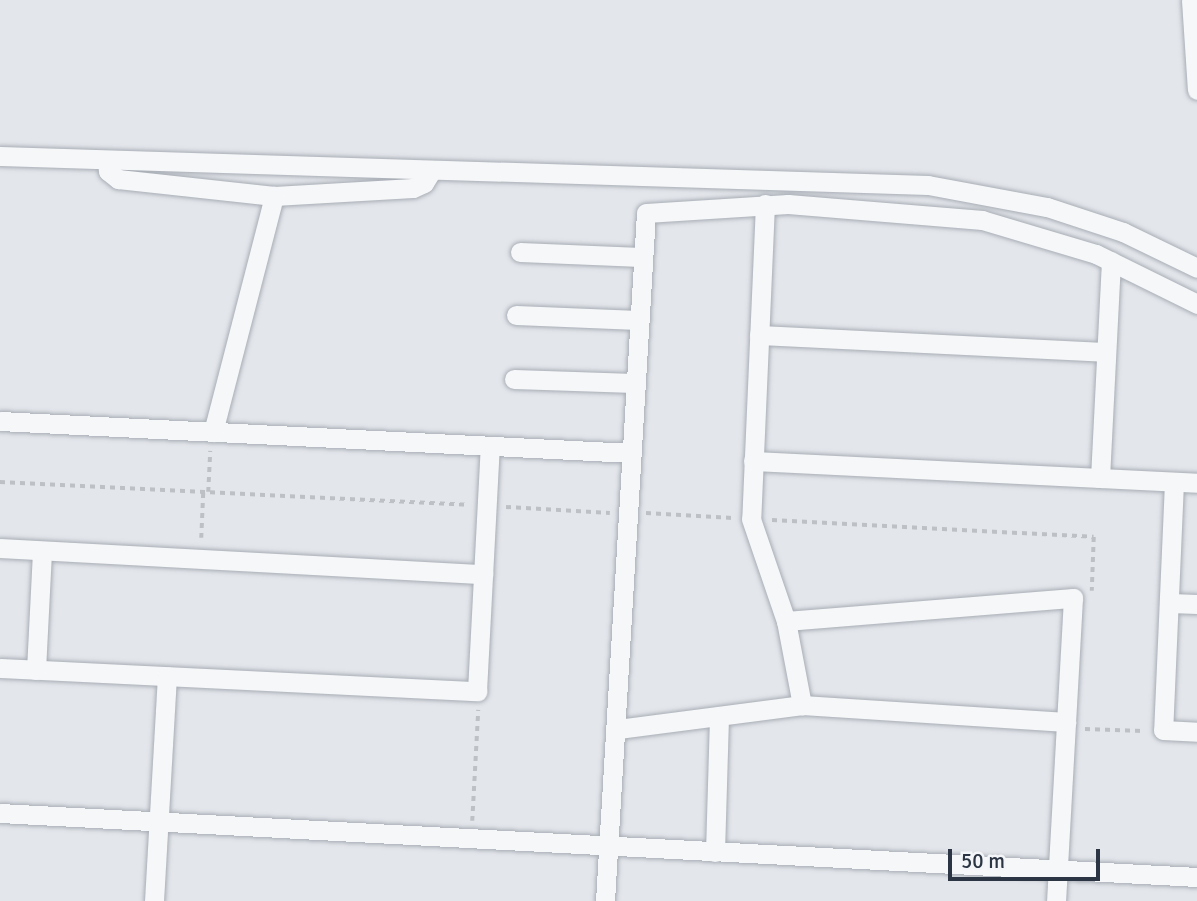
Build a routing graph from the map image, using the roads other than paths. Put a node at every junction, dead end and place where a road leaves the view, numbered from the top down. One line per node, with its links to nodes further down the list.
1 (1191, 0): 2 (street)
2 (1197, 90)
3 (0, 156): 4 (street)
4 (107, 160): 5 (street); 6 (street)
5 (432, 170): 6 (street); 11 (street)
6 (274, 196): 20 (street)
7 (765, 204): 9 (street); 10 (street); 15 (street)
8 (520, 252): 9 (street)
9 (641, 257): 14 (street)
10 (1111, 261): 12 (street); 16 (street)
11 (1197, 268)
12 (1197, 304)
13 (516, 315): 14 (street)
14 (638, 320): 18 (street)
15 (759, 335): 16 (street); 23 (street)
16 (1105, 352): 24 (street)
17 (514, 379): 18 (street)
18 (634, 383): 22 (street)
19 (0, 421): 20 (street)
20 (213, 432): 21 (street)
21 (490, 446): 22 (street); 29 (street)
22 (631, 453): 39 (street)
23 (753, 461): 24 (street); 32 (street)
24 (1100, 478): 25 (street)
25 (1174, 482): 26 (street); 30 (street)
26 (1197, 483)
27 (0, 548): 28 (street)
28 (42, 551): 29 (street); 34 (street)
29 (483, 574): 35 (street)
30 (1170, 603): 31 (street); 40 (street)
31 (1197, 604)
32 (786, 621): 36 (street); 38 (street)
33 (0, 668): 34 (street)
34 (36, 670): 35 (street)
35 (167, 676): 42 (street)
36 (802, 705): 37 (street); 38 (street)
37 (719, 716): 39 (street); 44 (street)
38 (1066, 722): 45 (street)
39 (618, 729): 43 (street)
40 (1197, 732)
41 (0, 813): 42 (street)
42 (160, 821): 43 (street); 47 (street)
43 (607, 846): 44 (street); 48 (street)
44 (715, 852): 45 (street)
45 (1058, 870): 46 (street); 49 (street)
46 (1197, 877)
47 (154, 901)
48 (606, 901)
49 (1056, 901)

